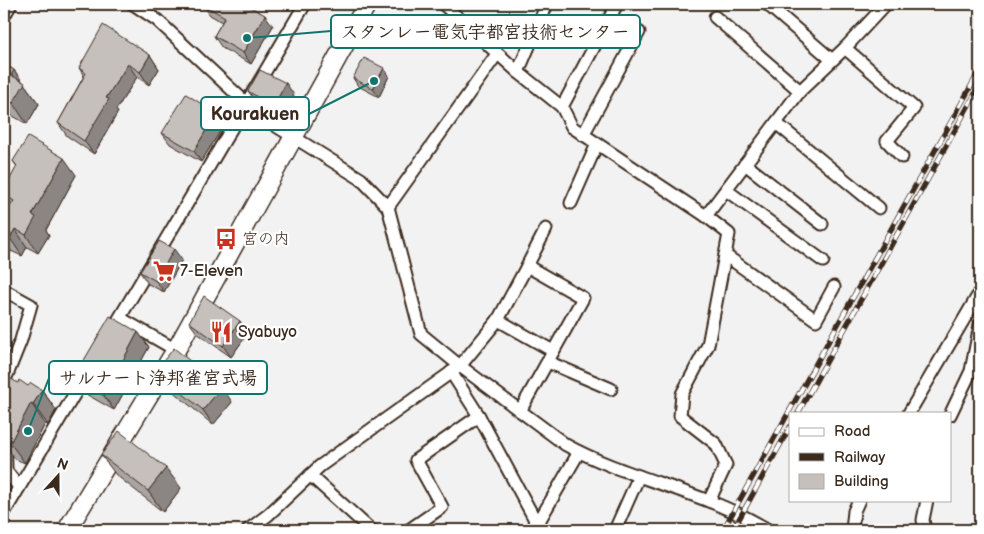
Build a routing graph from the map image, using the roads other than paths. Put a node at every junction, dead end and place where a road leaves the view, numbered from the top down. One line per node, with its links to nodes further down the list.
1 (11, 4): 10 (street)
2 (133, 4): 18 (street)
3 (305, 4): 18 (street)
4 (367, 4): 22 (highway)
5 (443, 4): 14 (street)
6 (547, 4): 16 (street)
7 (617, 4): 19 (street)
8 (767, 4): 15 (street)
9 (886, 4): 13 (street)
10 (4, 16)
11 (715, 17): 17 (street)
12 (639, 32): 21 (street)
13 (845, 48): 15 (street); 24 (street)
14 (497, 54): 16 (street); 28 (street)
15 (832, 60): 17 (street)
16 (518, 72): 19 (street)
17 (800, 91): 20 (street)
18 (246, 104): 22 (street); 39 (street)
19 (562, 107): 21 (street)
20 (776, 123): 25 (street); 29 (street)
21 (583, 135): 23 (street)
22 (292, 138): 28 (street); 43 (highway)
23 (597, 144): 27 (street); 30 (street)
24 (902, 157)
25 (746, 164): 26 (street); 31 (street)
26 (726, 190): 30 (street); 34 (street)
27 (571, 203)
28 (388, 208): 47 (street)
29 (879, 208)
30 (706, 216): 33 (street)
31 (822, 224)
32 (546, 229): 35 (street)
33 (725, 255): 36 (street); 60 (street)
34 (823, 261)
35 (527, 266): 40 (street); 44 (street)
36 (834, 287)
37 (4, 290): 49 (street)
38 (980, 292): 51 (street)
39 (120, 318): 42 (street); 43 (street)
40 (498, 320): 44 (street); 47 (street)
41 (980, 325): 52 (street)
42 (105, 343)
43 (176, 350): 64 (highway)
44 (553, 351): 46 (street)
45 (94, 360): 59 (street)
46 (548, 362): 48 (street); 50 (street)
47 (455, 369): 50 (street); 54 (street); 57 (street)
48 (611, 389)
49 (5, 398)
50 (520, 411): 55 (street)
51 (911, 412)
52 (951, 412)
53 (5, 416): 56 (street)
54 (479, 416): 67 (street); 68 (street)
55 (579, 452): 58 (street); 68 (street)
56 (5, 471): 59 (street)
57 (310, 475): 65 (street); 66 (street)
58 (638, 476): 60 (street); 69 (street)
59 (19, 487): 63 (street)
60 (709, 501): 70 (street)
61 (858, 502): 71 (street)
62 (927, 502): 72 (street)
63 (4, 513)
64 (67, 530)
65 (248, 530)
66 (371, 530)
67 (409, 530)
68 (535, 530)
69 (615, 530)
70 (768, 530)
71 (852, 530)
72 (925, 530)

